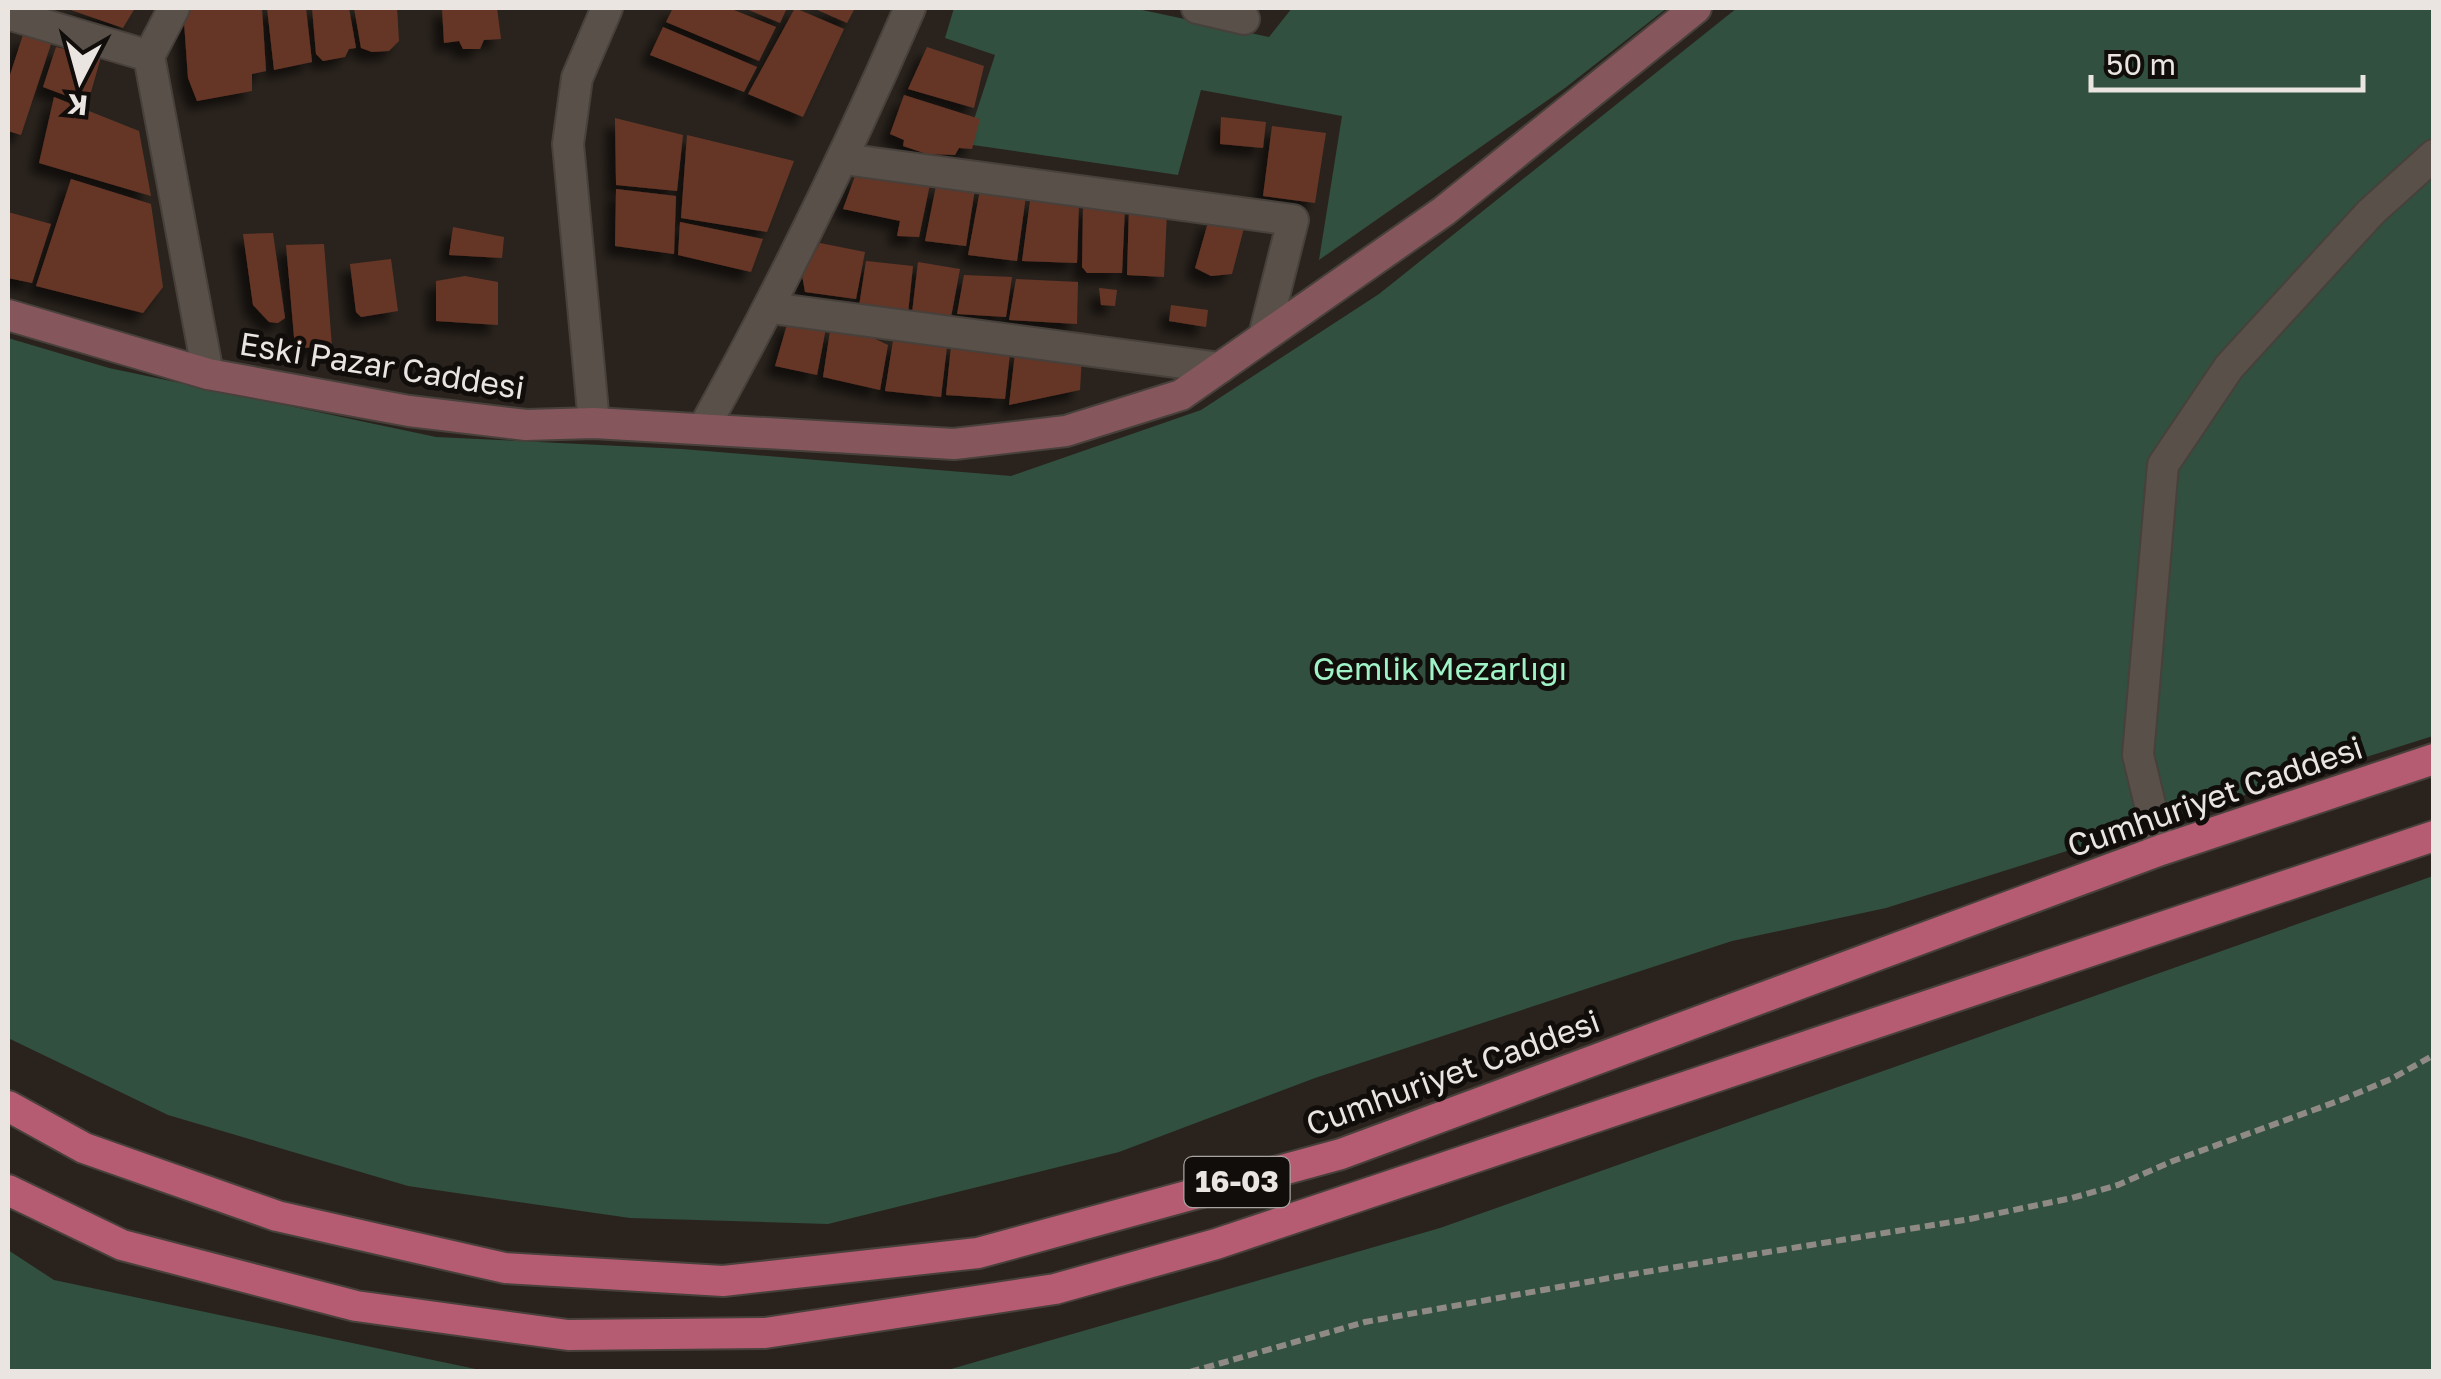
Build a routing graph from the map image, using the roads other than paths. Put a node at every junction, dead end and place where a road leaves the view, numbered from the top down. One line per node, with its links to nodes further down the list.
1 (174, 8): 8 (street)
2 (607, 8): 16 (street)
3 (910, 8): 10 (street)
4 (1197, 8): 7 (street)
5 (1696, 8): 13 (street, Eski Pazar Caddesi)
6 (8, 14): 8 (street)
7 (1244, 19)
8 (149, 56): 15 (street)
9 (2434, 154): 20 (street)
10 (844, 160): 11 (street); 13 (street)
11 (771, 308): 14 (street); 17 (street)
12 (8, 315): 15 (street, Eski Pazar Caddesi)
13 (1264, 336): 14 (street, Eski Pazar Caddesi)
14 (1220, 368): 17 (street, Eski Pazar Caddesi)
15 (208, 374): 16 (street, Eski Pazar Caddesi)
16 (594, 423): 17 (street, Eski Pazar Caddesi)
17 (702, 430)
18 (2434, 760): 20 (main road, Cumhuriyet Caddesi / 16-03)
19 (2434, 836): 22 (main road, 16-03)
20 (2161, 850): 21 (main road, Cumhuriyet Caddesi / 16-03)
21 (8, 1106)
22 (8, 1190)

